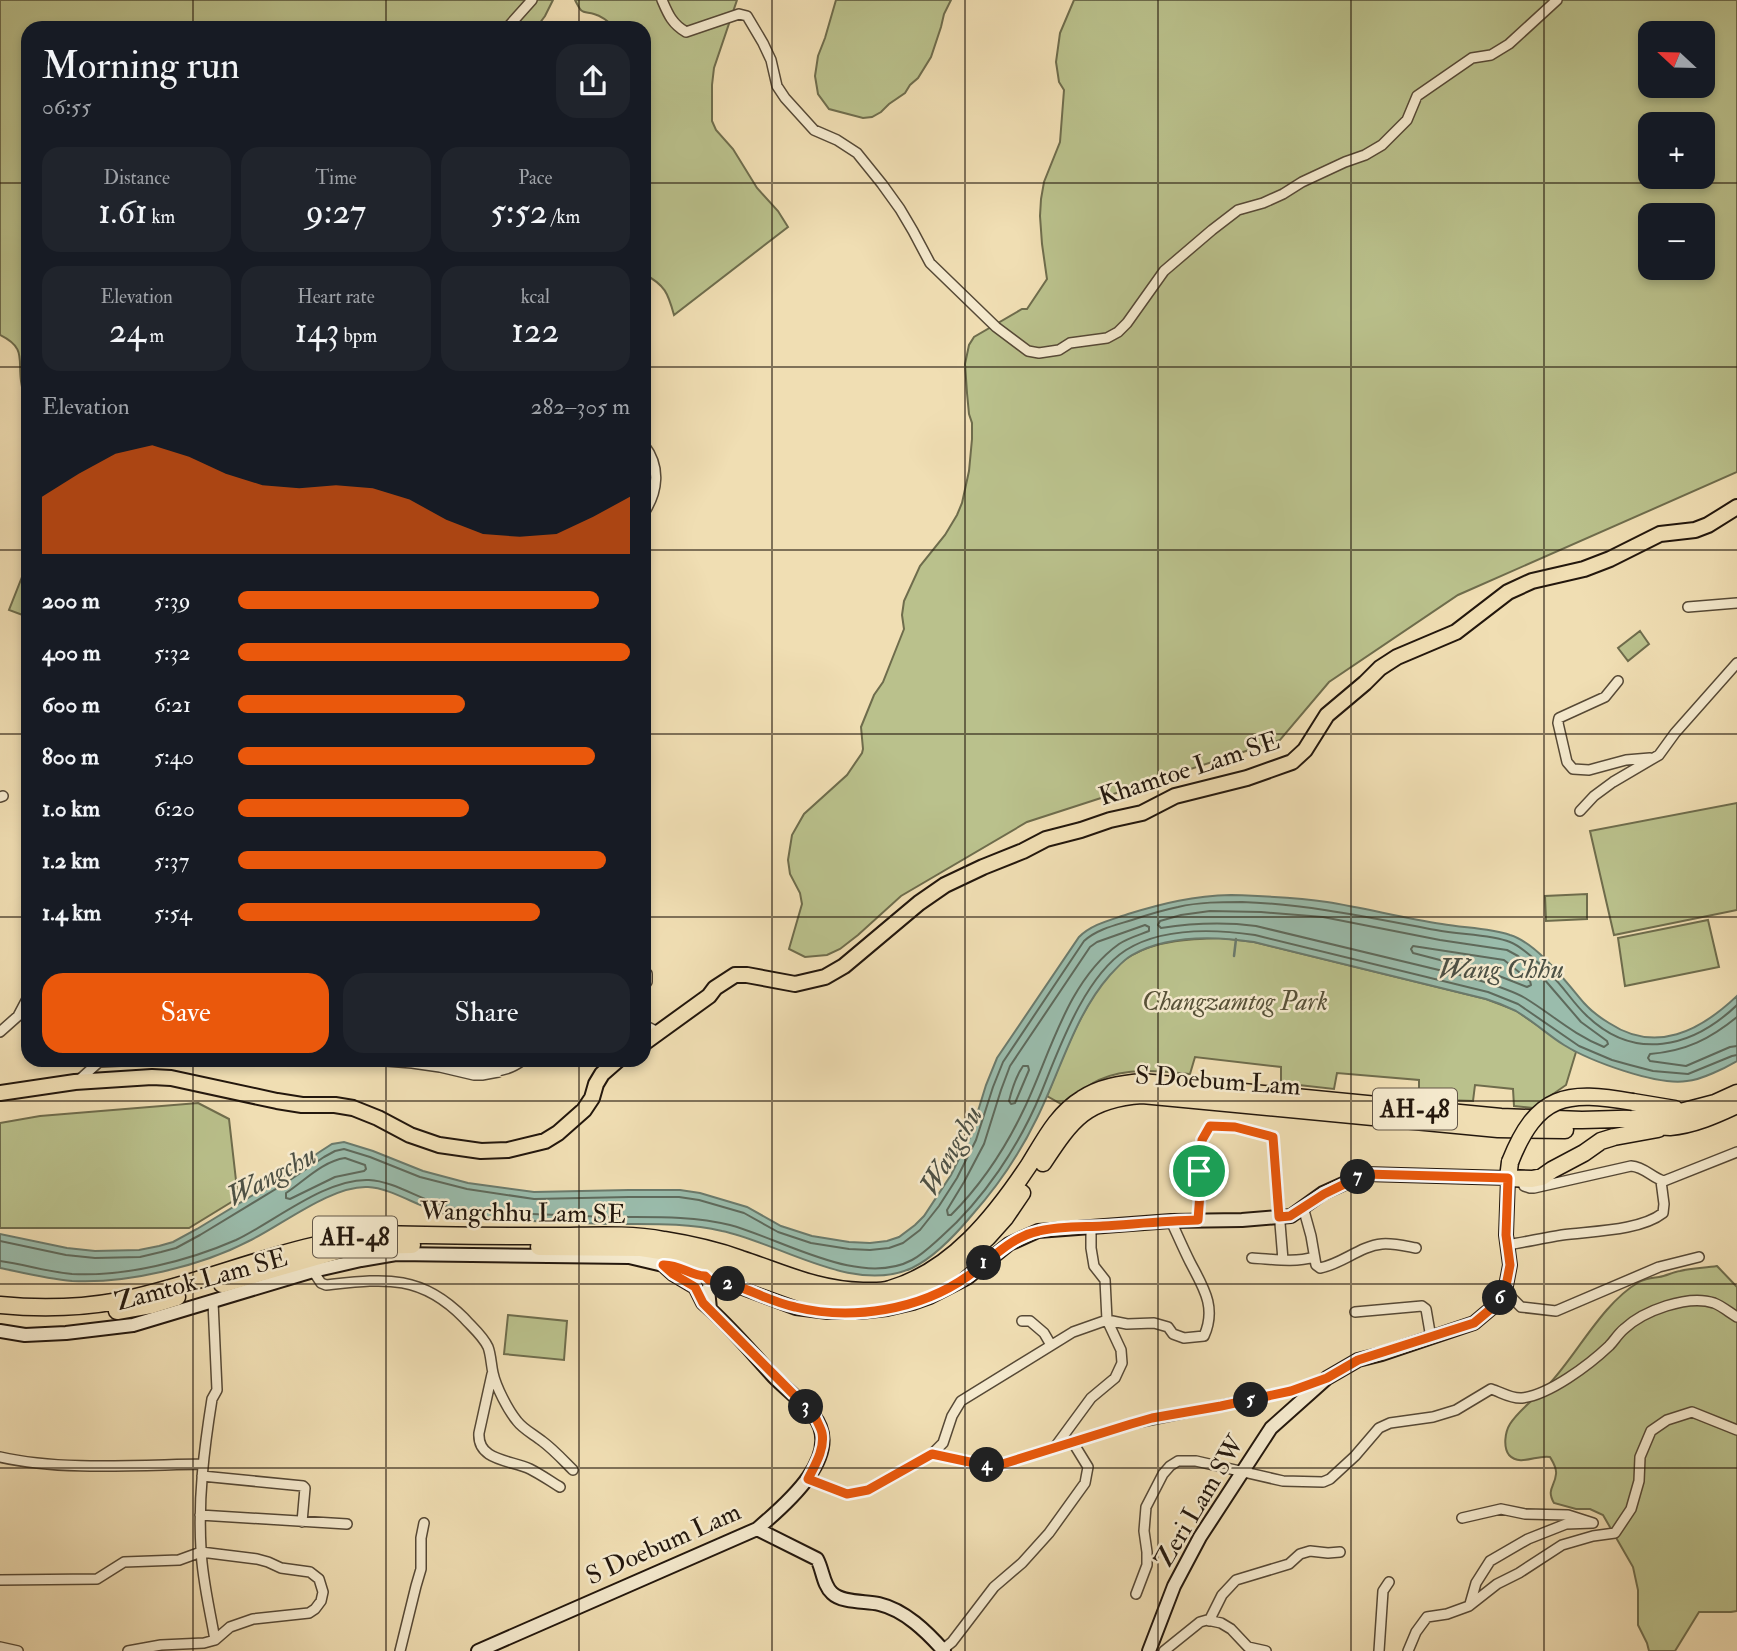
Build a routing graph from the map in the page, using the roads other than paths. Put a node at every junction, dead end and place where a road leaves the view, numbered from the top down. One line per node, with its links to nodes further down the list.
1 (532, 0): 4 (street)
2 (662, 0): 3 (street)
3 (1557, 0)
4 (513, 21)
5 (651, 459): 6 (street)
6 (651, 499)
7 (1737, 507): 17 (main road, Khamtoe Lam SE)
8 (1737, 603): 9 (street)
9 (1688, 607)
10 (1737, 663): 12 (street)
11 (1618, 681): 12 (street)
12 (1652, 758): 13 (street)
13 (1580, 811)
14 (21, 1010): 16 (street)
15 (651, 1028): 17 (street)
16 (0, 1032)
17 (660, 1033): 18 (main road, Khamtoe Lam SE)
18 (651, 1039)
19 (94, 1067): 25 (street)
20 (440, 1067): 24 (street)
21 (473, 1067): 24 (street)
22 (514, 1067): 24 (street)
23 (610, 1067): 25 (main road)
24 (498, 1072)
25 (78, 1082): 26 (main road)
26 (0, 1093)
27 (1737, 1093): 28 (highway, S Doebum Lam / AH-48)
28 (1715, 1103): 32 (highway, bridge); 47 (highway, S Doebum Lam / AH-48)
29 (1737, 1105): 30 (highway, S Doebum Lam / AH-48)
30 (1667, 1127): 32 (highway); 47 (highway, S Doebum Lam / AH-48)
31 (1737, 1153): 33 (street)
32 (1513, 1173): 33 (street); 34 (street); 39 (street)
33 (1661, 1181): 39 (street)
34 (1303, 1207): 35 (street); 42 (street)
35 (1279, 1217): 36 (street); 36 (street); 45 (street)
36 (1198, 1220): 37 (street)
37 (1171, 1221): 38 (street); 55 (street)
38 (1091, 1226): 48 (street); 55 (street)
39 (1507, 1245): 49 (street)
40 (1416, 1248): 42 (street)
41 (717, 1252): 47 (highway, S Doebum Lam / AH-48); 51 (highway, Wangchhu Lam SE / AH-48)
42 (1314, 1257): 45 (street)
43 (1699, 1257): 49 (street)
44 (1252, 1258): 45 (street)
45 (1283, 1260)
46 (313, 1272): 48 (street, Zamtok Lam SE); 50 (street, Zamtok Lam SE); 60 (street)
47 (776, 1278): 48 (highway, S Doebum Lam / AH-48)
48 (703, 1280): 53 (highway, Wangchhu Lam SE / AH-48); 71 (street, S Doebum Lam)
49 (1505, 1291): 58 (street, Zeri Lam SW)
50 (213, 1301): 57 (street, Zamtok Lam SE); 67 (street)
51 (0, 1305)
52 (1355, 1312): 58 (street)
53 (0, 1315)
54 (1737, 1317): 69 (street)
55 (1107, 1320): 59 (street); 64 (street)
56 (1022, 1321): 59 (street)
57 (0, 1331)
58 (1431, 1338): 61 (street, Zeri Lam SW)
59 (1051, 1345): 65 (street)
60 (493, 1372): 68 (street); 72 (street)
61 (1327, 1378): 63 (street); 69 (street, Zeri Lam SW)
62 (1737, 1430): 84 (street)
63 (1072, 1441): 64 (street); 92 (street)
64 (1054, 1449): 65 (street)
65 (932, 1454): 71 (street)
66 (0, 1457): 67 (street)
67 (202, 1464): 70 (street)
68 (573, 1470)
69 (1241, 1472): 83 (street); 93 (street, Zeri Lam SW)
70 (202, 1476): 73 (street); 75 (street)
71 (808, 1479): 78 (street, S Doebum Lam)
72 (560, 1487)
73 (200, 1515): 75 (street); 79 (street)
74 (1462, 1518): 84 (street)
75 (303, 1522): 77 (street)
76 (424, 1523): 90 (street)
77 (347, 1524)
78 (757, 1529): 91 (street, S Doebum Lam); 92 (street)
79 (201, 1552): 81 (street); 86 (street); 86 (street)
80 (1340, 1552): 85 (street)
81 (0, 1580)
82 (1389, 1582): 96 (street)
83 (1136, 1594)
84 (1469, 1606): 97 (street)
85 (1209, 1621): 94 (street); 95 (street)
86 (215, 1640): 89 (street)
87 (0, 1647): 88 (street)
88 (18, 1651)
89 (128, 1651)
90 (400, 1651)
91 (478, 1651)
92 (943, 1651)
93 (1149, 1651)
94 (1164, 1651)
95 (1266, 1651)
96 (1379, 1651)
97 (1408, 1651)

